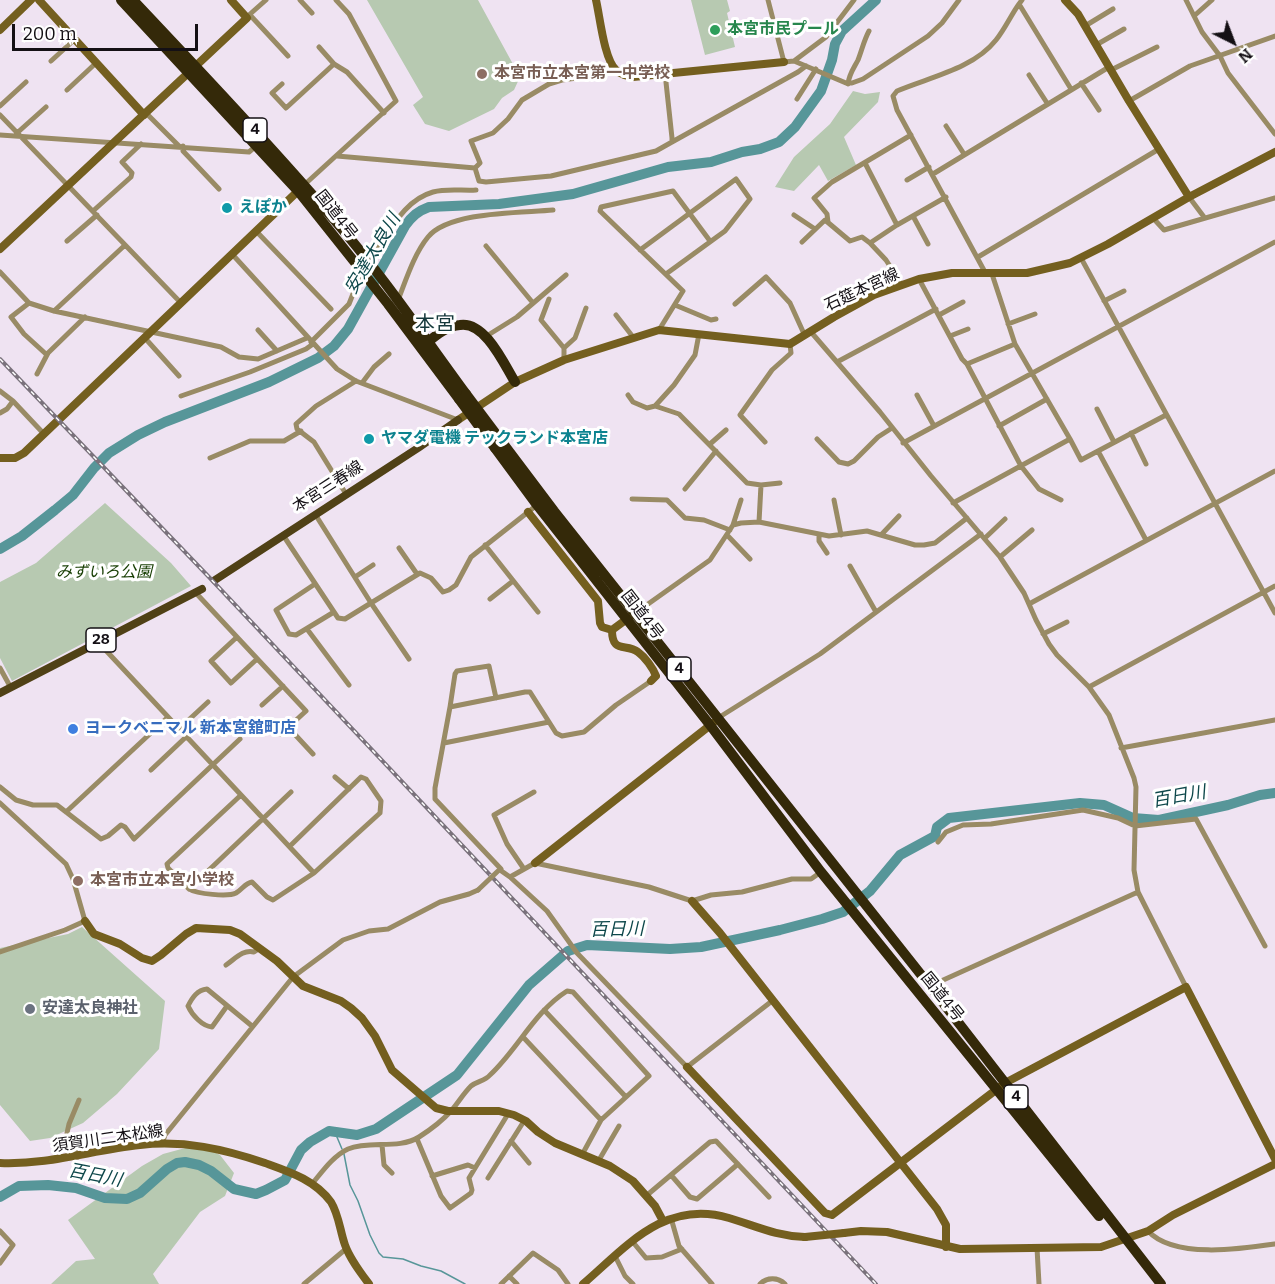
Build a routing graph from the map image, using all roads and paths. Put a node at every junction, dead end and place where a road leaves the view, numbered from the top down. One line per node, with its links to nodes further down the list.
1 (31, 0): 23 (street)
2 (39, 0): 26 (street)
3 (121, 0): 38 (highway, 国道4号 / 4)
4 (133, 0): 38 (highway, 国道4号 / 4)
5 (231, 0): 19 (street)
6 (266, 0): 19 (street)
7 (300, 0): 18 (street)
8 (336, 0): 56 (street)
9 (596, 0): 41 (street)
10 (768, 0): 34 (street)
11 (854, 0): 33 (street)
12 (958, 0): 45 (street)
13 (1065, 0): 21 (street)
14 (1186, 0): 20 (street)
15 (1212, 0): 20 (street)
16 (1021, 2): 48 (street); 63 (street)
17 (1113, 9): 21 (street)
18 (312, 13)
19 (248, 16): 30 (street); 38 (street)
20 (1194, 16): 31 (street)
21 (1085, 26): 27 (street)
22 (1125, 29): 27 (street)
23 (0, 30)
24 (869, 31): 45 (street)
25 (1275, 36): 31 (street)
26 (74, 40): 32 (street); 35 (street)
27 (1096, 45): 40 (street)
28 (319, 47): 36 (street)
29 (1157, 47): 40 (street)
30 (288, 56)
31 (1220, 56): 51 (street); 60 (street)
32 (51, 61)
33 (794, 61): 34 (street); 37 (street)
34 (784, 62): 42 (street)
35 (96, 63): 49 (street); 58 (street)
36 (334, 64): 47 (street); 56 (street)
37 (806, 66): 39 (street); 64 (street)
38 (192, 69): 58 (street); 68 (highway, 国道4号 / 4); 79 (highway, 国道4号 / 4)
39 (816, 69): 45 (street); 50 (street)
40 (1110, 69): 46 (street); 51 (street)
41 (616, 70): 42 (street); 75 (street)
42 (665, 73): 64 (street)
43 (1029, 75): 52 (street)
44 (26, 82): 53 (street)
45 (847, 83)
46 (1082, 83): 48 (street); 55 (street)
47 (282, 84)
48 (1071, 89): 52 (street)
49 (67, 90)
50 (797, 99)
51 (1129, 101): 69 (street)
52 (1047, 104): 71 (street)
53 (0, 106)
54 (46, 107): 62 (street)
55 (1099, 110)
56 (384, 113): 72 (street)
57 (0, 114): 62 (street)
58 (146, 114): 65 (street); 67 (street)
59 (946, 126): 71 (street)
60 (1275, 134)
61 (0, 135): 62 (street)
62 (19, 135): 65 (street); 78 (street)
63 (911, 135): 73 (street); 74 (street)
64 (672, 142): 75 (street)
65 (113, 144): 66 (street); 78 (street)
66 (141, 144): 67 (street); 86 (street)
67 (182, 146): 68 (street); 80 (street)
68 (256, 146): 79 (highway, 国道4号 / 4)
69 (1159, 149): 83 (street); 107 (street)
70 (1275, 152): 83 (street, 石筵本宮線)
71 (964, 154): 76 (street)
72 (337, 156): 75 (street); 79 (street)
73 (865, 163): 92 (street); 93 (street)
74 (929, 167): 76 (street); 77 (street)
75 (475, 168)
76 (933, 174): 82 (street)
77 (907, 180)
78 (69, 186): 86 (street); 104 (street)
79 (301, 188): 95 (street); 109 (highway, 国道4号 / 4); 111 (highway, 国道4号 / 4)
80 (219, 189)
81 (476, 190): 109 (street)
82 (946, 197): 89 (street); 107 (street)
83 (1190, 197): 90 (street); 91 (street, 石筵本宮線)
84 (1275, 198): 90 (street)
85 (553, 210): 119 (street)
86 (95, 213): 96 (street); 102 (street)
87 (689, 214): 97 (street); 97 (street); 105 (street); 105 (street)
88 (794, 215): 94 (street)
89 (913, 216): 93 (street); 101 (street)
90 (1204, 217): 91 (street)
91 (1153, 218): 108 (street, 石筵本宮線)
92 (828, 222): 94 (street); 100 (street)
93 (897, 225): 100 (street)
94 (815, 229): 98 (street)
95 (256, 231): 106 (street); 128 (street)
96 (67, 241)
97 (710, 241): 113 (street)
98 (802, 242)
99 (1275, 242): 136 (street)
100 (870, 243): 116 (street)
101 (928, 244)
102 (124, 246): 123 (street); 129 (street)
103 (486, 246): 124 (street)
104 (0, 249)
105 (640, 250): 113 (street)
106 (232, 254): 123 (street); 147 (street)
107 (978, 257): 114 (street)
108 (1081, 258): 114 (street, 石筵本宮線); 120 (street)
109 (370, 263): 119 (highway, 国道4号 / 4)
110 (0, 272): 122 (street)
111 (362, 272): 119 (highway, 国道4号 / 4); 147 (street)
112 (566, 274): 124 (street)
113 (666, 274): 126 (street)
114 (989, 274): 115 (street, 石筵本宮線); 135 (street)
115 (919, 279): 116 (street, 石筵本宮線); 130 (street)
116 (902, 285): 142 (street, 石筵本宮線)
117 (1124, 291): 120 (street)
118 (549, 299): 151 (street)
119 (394, 300): 150 (highway, 国道4号 / 4)
120 (1104, 301): 136 (street)
121 (963, 302): 130 (street)
122 (29, 303): 129 (street); 154 (street)
123 (181, 303): 138 (street)
124 (534, 303): 145 (street)
125 (735, 304): 142 (street)
126 (675, 305): 134 (street); 140 (street)
127 (586, 308): 151 (street)
128 (331, 309)
129 (54, 312): 133 (street)
130 (938, 312): 143 (street); 156 (street)
131 (1035, 314): 135 (street)
132 (616, 315): 146 (street)
133 (85, 317): 138 (street); 154 (street)
134 (716, 319)
135 (1008, 324): 149 (street)
136 (1118, 326): 158 (street); 173 (street)
137 (968, 329): 143 (street)
138 (151, 330): 144 (street); 152 (street)
139 (258, 330): 152 (street)
140 (658, 330): 141 (street); 146 (street)
141 (699, 334): 148 (street); 170 (street)
142 (808, 334): 148 (street, 石筵本宮線); 156 (street)
143 (950, 336): 157 (street)
144 (144, 337): 160 (street); 181 (street)
145 (485, 337): 150 (highway); 162 (highway)
146 (633, 337): 155 (street)
147 (311, 342): 152 (street); 161 (street); 166 (street)
148 (790, 344): 184 (street)
149 (1015, 344): 157 (street); 158 (street)
150 (425, 345): 188 (highway, 国道4号 / 4, bridge)
151 (564, 348): 155 (street)
152 (277, 351)
153 (389, 354): 161 (street)
154 (47, 355): 159 (street)
155 (564, 360): 162 (street)
156 (837, 362): 177 (street)
157 (967, 364): 167 (street)
158 (1032, 373): 167 (street); 168 (street)
159 (37, 374)
160 (179, 376)
161 (359, 382): 174 (street); 179 (street)
162 (514, 382): 174 (street)
163 (0, 391): 169 (street)
164 (628, 395): 170 (street)
165 (917, 395): 175 (street)
166 (181, 396)
167 (984, 398): 175 (street); 176 (street)
168 (1047, 399): 176 (street); 183 (street)
169 (13, 401): 172 (street); 181 (street)
170 (655, 406): 187 (street)
171 (1097, 409): 185 (street)
172 (0, 413)
173 (1166, 415): 180 (street); 205 (street)
174 (458, 420): 199 (main road, 本宮三春線)
175 (934, 426): 186 (street)
176 (999, 426): 194 (street)
177 (892, 428): 182 (street); 186 (street)
178 (726, 430): 187 (street)
179 (301, 431): 192 (street); 199 (street)
180 (1131, 433): 185 (street); 193 (street)
181 (44, 434): 191 (street)
182 (817, 439)
183 (1070, 440): 190 (street); 194 (street)
184 (765, 442)
185 (1114, 442): 190 (street)
186 (903, 443): 204 (street)
187 (710, 444): 189 (street)
188 (499, 445): 206 (highway, 国道4号 / 4); 242 (highway, 国道4号 / 4)
189 (716, 451): 197 (street); 198 (street)
190 (1098, 451): 219 (street)
191 (0, 458)
192 (210, 458)
193 (1146, 464)
194 (1021, 466): 203 (street); 204 (street)
195 (1275, 471): 205 (street)
196 (780, 483): 197 (street)
197 (761, 485): 211 (street)
198 (685, 489)
199 (346, 494): 207 (main road, 本宮三春線)
200 (632, 499): 212 (street)
201 (741, 500): 212 (street)
202 (834, 500): 216 (street)
203 (1061, 500)
204 (953, 502): 209 (street)
205 (1214, 504): 219 (street); 234 (street)
206 (532, 508): 220 (street); 242 (highway, 国道4号 / 4); 245 (street)
207 (315, 514): 215 (main road, 本宮三春線); 228 (street)
208 (899, 516): 217 (street)
209 (967, 518): 217 (street); 218 (street)
210 (1005, 519): 218 (street)
211 (759, 522): 212 (street); 214 (street)
212 (730, 530): 224 (street); 242 (street)
213 (1032, 530): 223 (street)
214 (819, 534): 216 (street); 222 (street)
215 (283, 535): 229 (main road, 本宮三春線); 231 (street)
216 (841, 535): 217 (street)
217 (881, 535)
218 (983, 536): 223 (street); 240 (street)
219 (1146, 540): 237 (street)
220 (485, 545): 227 (street); 230 (street)
221 (399, 548): 227 (street)
222 (827, 553)
223 (1000, 557): 237 (street)
224 (750, 559)
225 (373, 565): 228 (street)
226 (850, 566): 240 (street)
227 (417, 574): 236 (street)
228 (355, 577): 236 (street)
229 (215, 580)
230 (513, 581): 235 (street); 239 (street)
231 (315, 584): 238 (street); 244 (street)
232 (1275, 586): 234 (street)
233 (199, 591): 247 (street); 248 (main road, 28)
234 (1263, 592): 241 (street); 255 (street)
235 (490, 599)
236 (371, 603): 238 (street); 250 (street)
237 (1029, 604): 246 (street)
238 (334, 612): 244 (street)
239 (538, 612)
240 (876, 612): 264 (street)
241 (1275, 613)
242 (631, 616): 245 (street); 264 (highway, 国道4号 / 4)
243 (1066, 622): 246 (street)
244 (307, 629): 253 (street)
245 (612, 630): 252 (street)
246 (1043, 634): 255 (street)
247 (237, 637): 249 (street); 249 (street)
248 (98, 642): 256 (main road, 28); 262 (street)
249 (257, 659): 254 (street)
250 (409, 659)
251 (0, 668): 256 (street)
252 (651, 681): 265 (street)
253 (349, 685)
254 (283, 686): 260 (street); 267 (street)
255 (1089, 687): 272 (street)
256 (10, 688): 257 (main road, 28)
257 (0, 693)
258 (496, 698): 261 (street); 261 (street); 265 (street)
259 (208, 702): 266 (street)
260 (262, 705)
261 (450, 707): 271 (street)
262 (168, 717): 266 (street); 283 (street)
263 (1275, 720): 272 (street)
264 (714, 721): 288 (street); 291 (highway, 国道4号 / 4); 303 (highway, 国道4号 / 4)
265 (549, 722): 271 (street)
266 (180, 728): 269 (street)
267 (288, 728): 268 (street); 273 (street)
268 (281, 734)
269 (187, 736): 274 (street); 275 (street)
270 (240, 739): 274 (street)
271 (444, 743): 289 (street)
272 (1121, 748): 285 (street)
273 (313, 754)
274 (213, 765): 281 (street); 283 (street)
275 (151, 770)
276 (335, 777): 278 (street)
277 (0, 787): 283 (street)
278 (349, 789): 287 (street); 292 (street)
279 (291, 792): 284 (street)
280 (534, 792): 290 (street)
281 (241, 795): 284 (street); 294 (street)
282 (0, 803): 297 (street)
283 (66, 812)
284 (263, 818): 287 (street); 294 (street)
285 (1135, 825): 286 (street); 295 (street); 298 (street)
286 (938, 842)
287 (290, 846): 292 (street)
288 (535, 863): 290 (street); 296 (street)
289 (499, 870): 293 (street); 302 (street, bridge)
290 (524, 870): 293 (street)
291 (821, 872): 296 (street); 311 (highway, 国道4号 / 4)
292 (314, 873): 294 (street)
293 (510, 877): 310 (street)
294 (189, 889)
295 (1138, 892): 303 (street); 304 (street)
296 (693, 901): 305 (street)
297 (85, 921): 299 (street); 300 (street)
298 (1265, 946)
299 (260, 948): 301 (street); 302 (street)
300 (0, 952)
301 (226, 965)
302 (293, 977): 308 (street); 314 (street)
303 (930, 986): 311 (highway, 国道4号 / 4)
304 (1186, 987): 311 (street); 327 (street)
305 (772, 1001): 310 (street); 326 (street)
306 (227, 1006): 306 (street); 308 (street)
307 (544, 1010): 309 (street); 312 (street); 312 (street)
308 (252, 1026): 321 (street)
309 (523, 1037): 314 (street); 316 (street)
310 (687, 1067): 326 (street)
311 (1001, 1085): 326 (street); 343 (highway, 国道4号 / 4)
312 (626, 1097): 316 (street)
313 (79, 1100): 324 (street)
314 (452, 1110): 315 (street); 319 (street)
315 (508, 1114): 317 (street); 331 (street)
316 (601, 1120): 323 (street)
317 (525, 1121): 320 (street); 323 (street)
318 (619, 1126): 325 (street)
319 (417, 1139): 322 (street); 334 (street)
320 (511, 1141): 329 (street); 335 (street)
321 (162, 1144): 324 (street, 須賀川二本松線); 336 (street, 須賀川二本松線)
322 (382, 1145): 332 (street); 336 (street)
323 (583, 1153): 325 (street)
324 (78, 1157): 328 (street, 須賀川二本松線)
325 (599, 1160): 337 (street)
326 (900, 1162): 345 (street)
327 (1275, 1162): 341 (street)
328 (0, 1163)
329 (529, 1163)
330 (738, 1164): 333 (street); 333 (street); 338 (street)
331 (475, 1168): 334 (street); 334 (street)
332 (392, 1173)
333 (671, 1175): 337 (street)
334 (432, 1176)
335 (488, 1178)
336 (312, 1184): 346 (street, 須賀川二本松線)
337 (646, 1196): 339 (street)
338 (769, 1197)
339 (667, 1219): 342 (street); 345 (street, bridge); 348 (street)
340 (0, 1231): 350 (street)
341 (1148, 1231): 343 (street); 344 (street)
342 (632, 1241): 348 (street); 349 (street)
343 (1123, 1241): 347 (street); 363 (highway, 国道4号 / 4); 364 (highway, 国道4号 / 4)
344 (1275, 1244)
345 (946, 1247): 347 (street)
346 (347, 1248): 352 (street); 353 (street, 須賀川二本松線)
347 (1037, 1248): 362 (street)
348 (682, 1249): 359 (street)
349 (615, 1256): 357 (street); 358 (street)
350 (0, 1263)
351 (509, 1276): 354 (street); 355 (street); 356 (street)
352 (304, 1284)
353 (369, 1284)
354 (501, 1284)
355 (517, 1284)
356 (568, 1284)
357 (583, 1284)
358 (633, 1284)
359 (712, 1284)
360 (759, 1284): 361 (street)
361 (785, 1284)
362 (1039, 1284)
363 (1154, 1284)
364 (1161, 1284)

